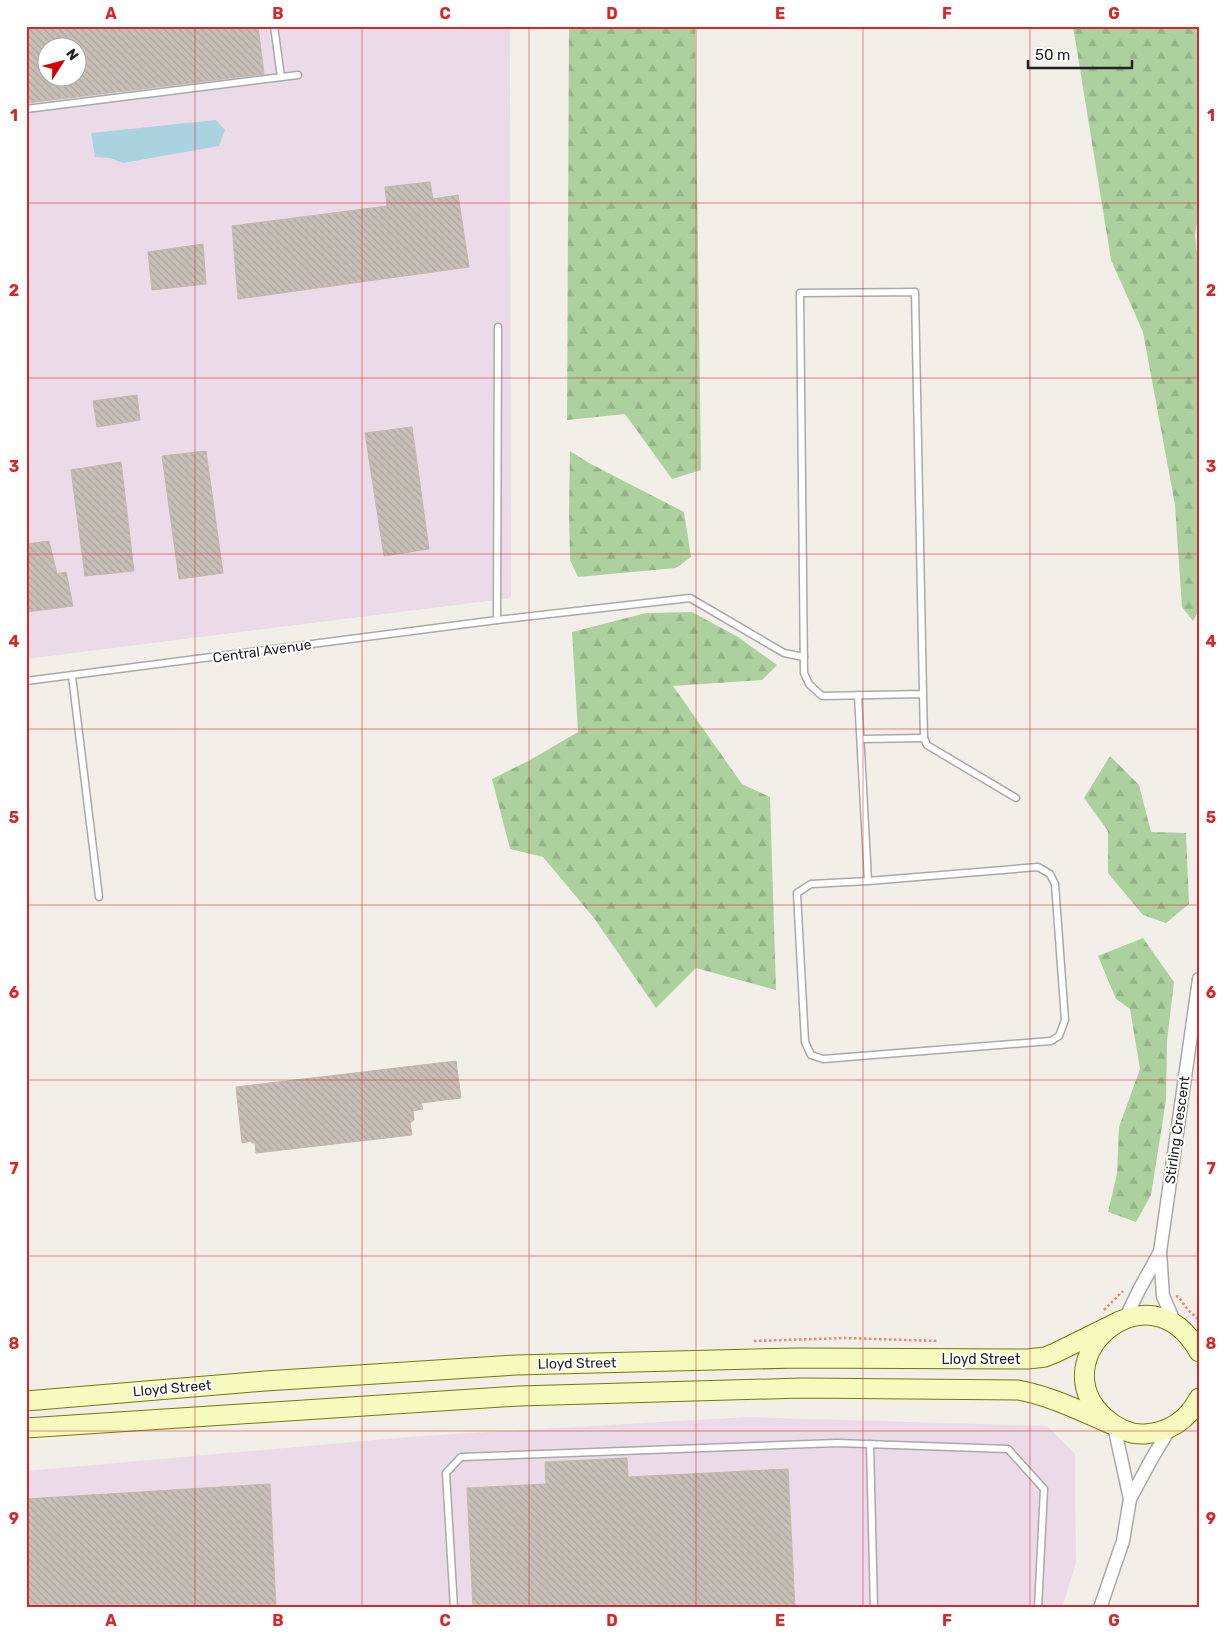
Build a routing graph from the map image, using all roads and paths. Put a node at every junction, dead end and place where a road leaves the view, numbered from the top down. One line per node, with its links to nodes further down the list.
1 (274, 26): 3 (lane)
2 (298, 75): 3 (lane)
3 (281, 77): 4 (lane)
4 (26, 109)
5 (498, 327): 6 (lane)
6 (497, 620): 7 (lane, Central Avenue); 8 (lane, Central Avenue)
7 (804, 657): 10 (lane); 11 (lane)
8 (72, 676): 9 (lane, Central Avenue); 16 (lane)
9 (26, 681)
10 (923, 694): 11 (lane); 12 (lane)
11 (858, 695): 13 (lane)
12 (924, 738): 13 (lane); 14 (lane)
13 (860, 739): 15 (lane)
14 (1016, 798)
15 (868, 881): 15 (lane)
16 (99, 897)
17 (1199, 979): 18 (street, Stirling Crescent)
18 (1160, 1252): 19 (street, Stirling Crescent); 20 (street, Stirling Crescent)
19 (1122, 1320): 20 (main road); 23 (main road, Lloyd Street); 24 (main road)
20 (1176, 1326): 21 (main road)
21 (1199, 1352)
22 (1199, 1398): 26 (main road)
23 (26, 1400)
24 (1113, 1425): 25 (main road); 26 (main road); 28 (street)
25 (26, 1428)
26 (1170, 1428): 28 (street)
27 (870, 1444): 29 (lane); 30 (lane); 31 (lane)
28 (1130, 1499): 32 (street)
29 (454, 1608)
30 (874, 1608)
31 (1038, 1608)
32 (1100, 1608)

